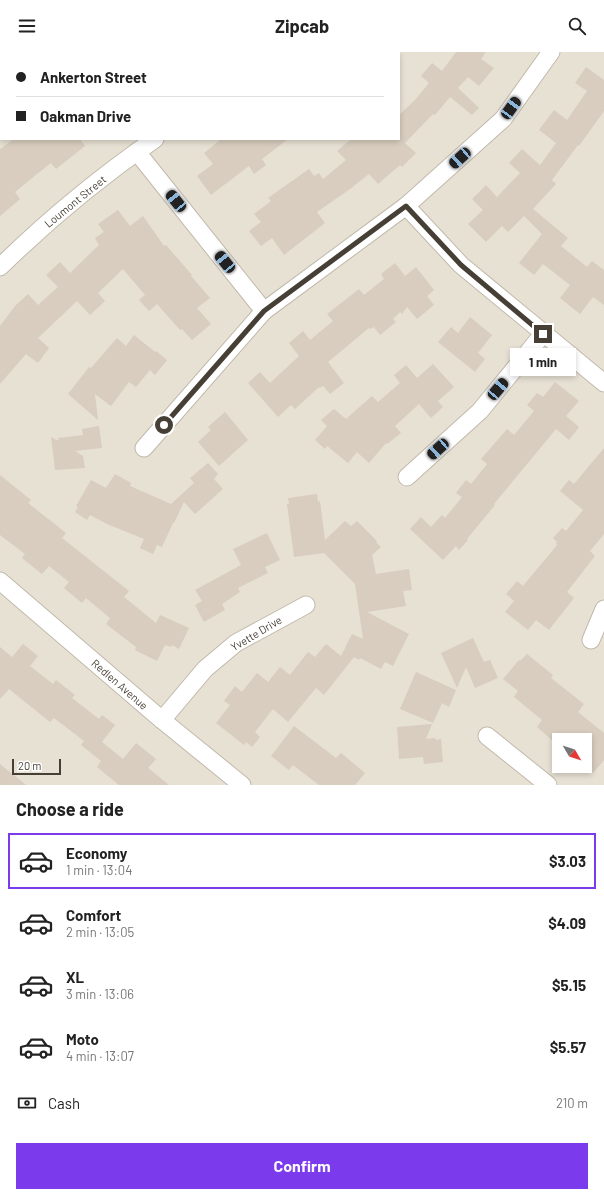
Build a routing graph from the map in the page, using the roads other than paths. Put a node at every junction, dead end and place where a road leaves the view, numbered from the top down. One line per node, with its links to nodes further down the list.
1 (551, 52): 4 (street)
2 (154, 140): 3 (street, Loumont Street)
3 (137, 152): 5 (street, Loumont Street); 6 (street)
4 (406, 206): 6 (street); 7 (street)
5 (0, 267)
6 (264, 311): 9 (street)
7 (543, 334): 8 (street); 10 (street)
8 (604, 384)
9 (144, 448)
10 (407, 477)
11 (0, 581): 15 (street, Redlen Avenue)
12 (306, 605): 15 (street, Yvette Drive)
13 (604, 608): 14 (street)
14 (591, 640)
15 (162, 720): 17 (street, Redlen Avenue)
16 (487, 736): 18 (street)
17 (242, 785)
18 (548, 785)

